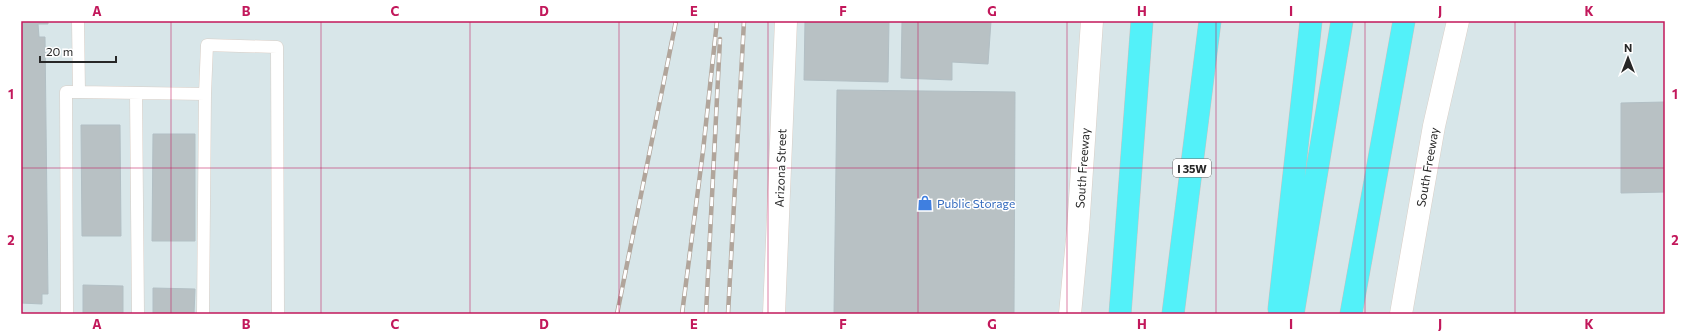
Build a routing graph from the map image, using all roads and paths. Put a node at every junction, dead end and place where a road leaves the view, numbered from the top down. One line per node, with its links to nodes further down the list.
1 (78, 21): 10 (lane)
2 (786, 21): 17 (main road, Arizona Street)
3 (1092, 21): 18 (main road, South Freeway)
4 (1142, 21): 19 (highway)
5 (1210, 21): 20 (highway, I 35W)
6 (1311, 21): 21 (highway)
7 (1342, 21): 22 (highway)
8 (1404, 21): 23 (highway)
9 (1458, 21): 24 (main road, South Freeway)
10 (79, 92): 11 (lane); 13 (lane)
11 (136, 93): 12 (lane); 14 (lane)
12 (205, 94): 15 (lane); 16 (lane)
13 (67, 314)
14 (138, 314)
15 (203, 314)
16 (278, 314)
17 (774, 314)
18 (1070, 314)
19 (1120, 314)
20 (1173, 314)
21 (1279, 314)
22 (1293, 314)
23 (1351, 314)
24 (1401, 314)

